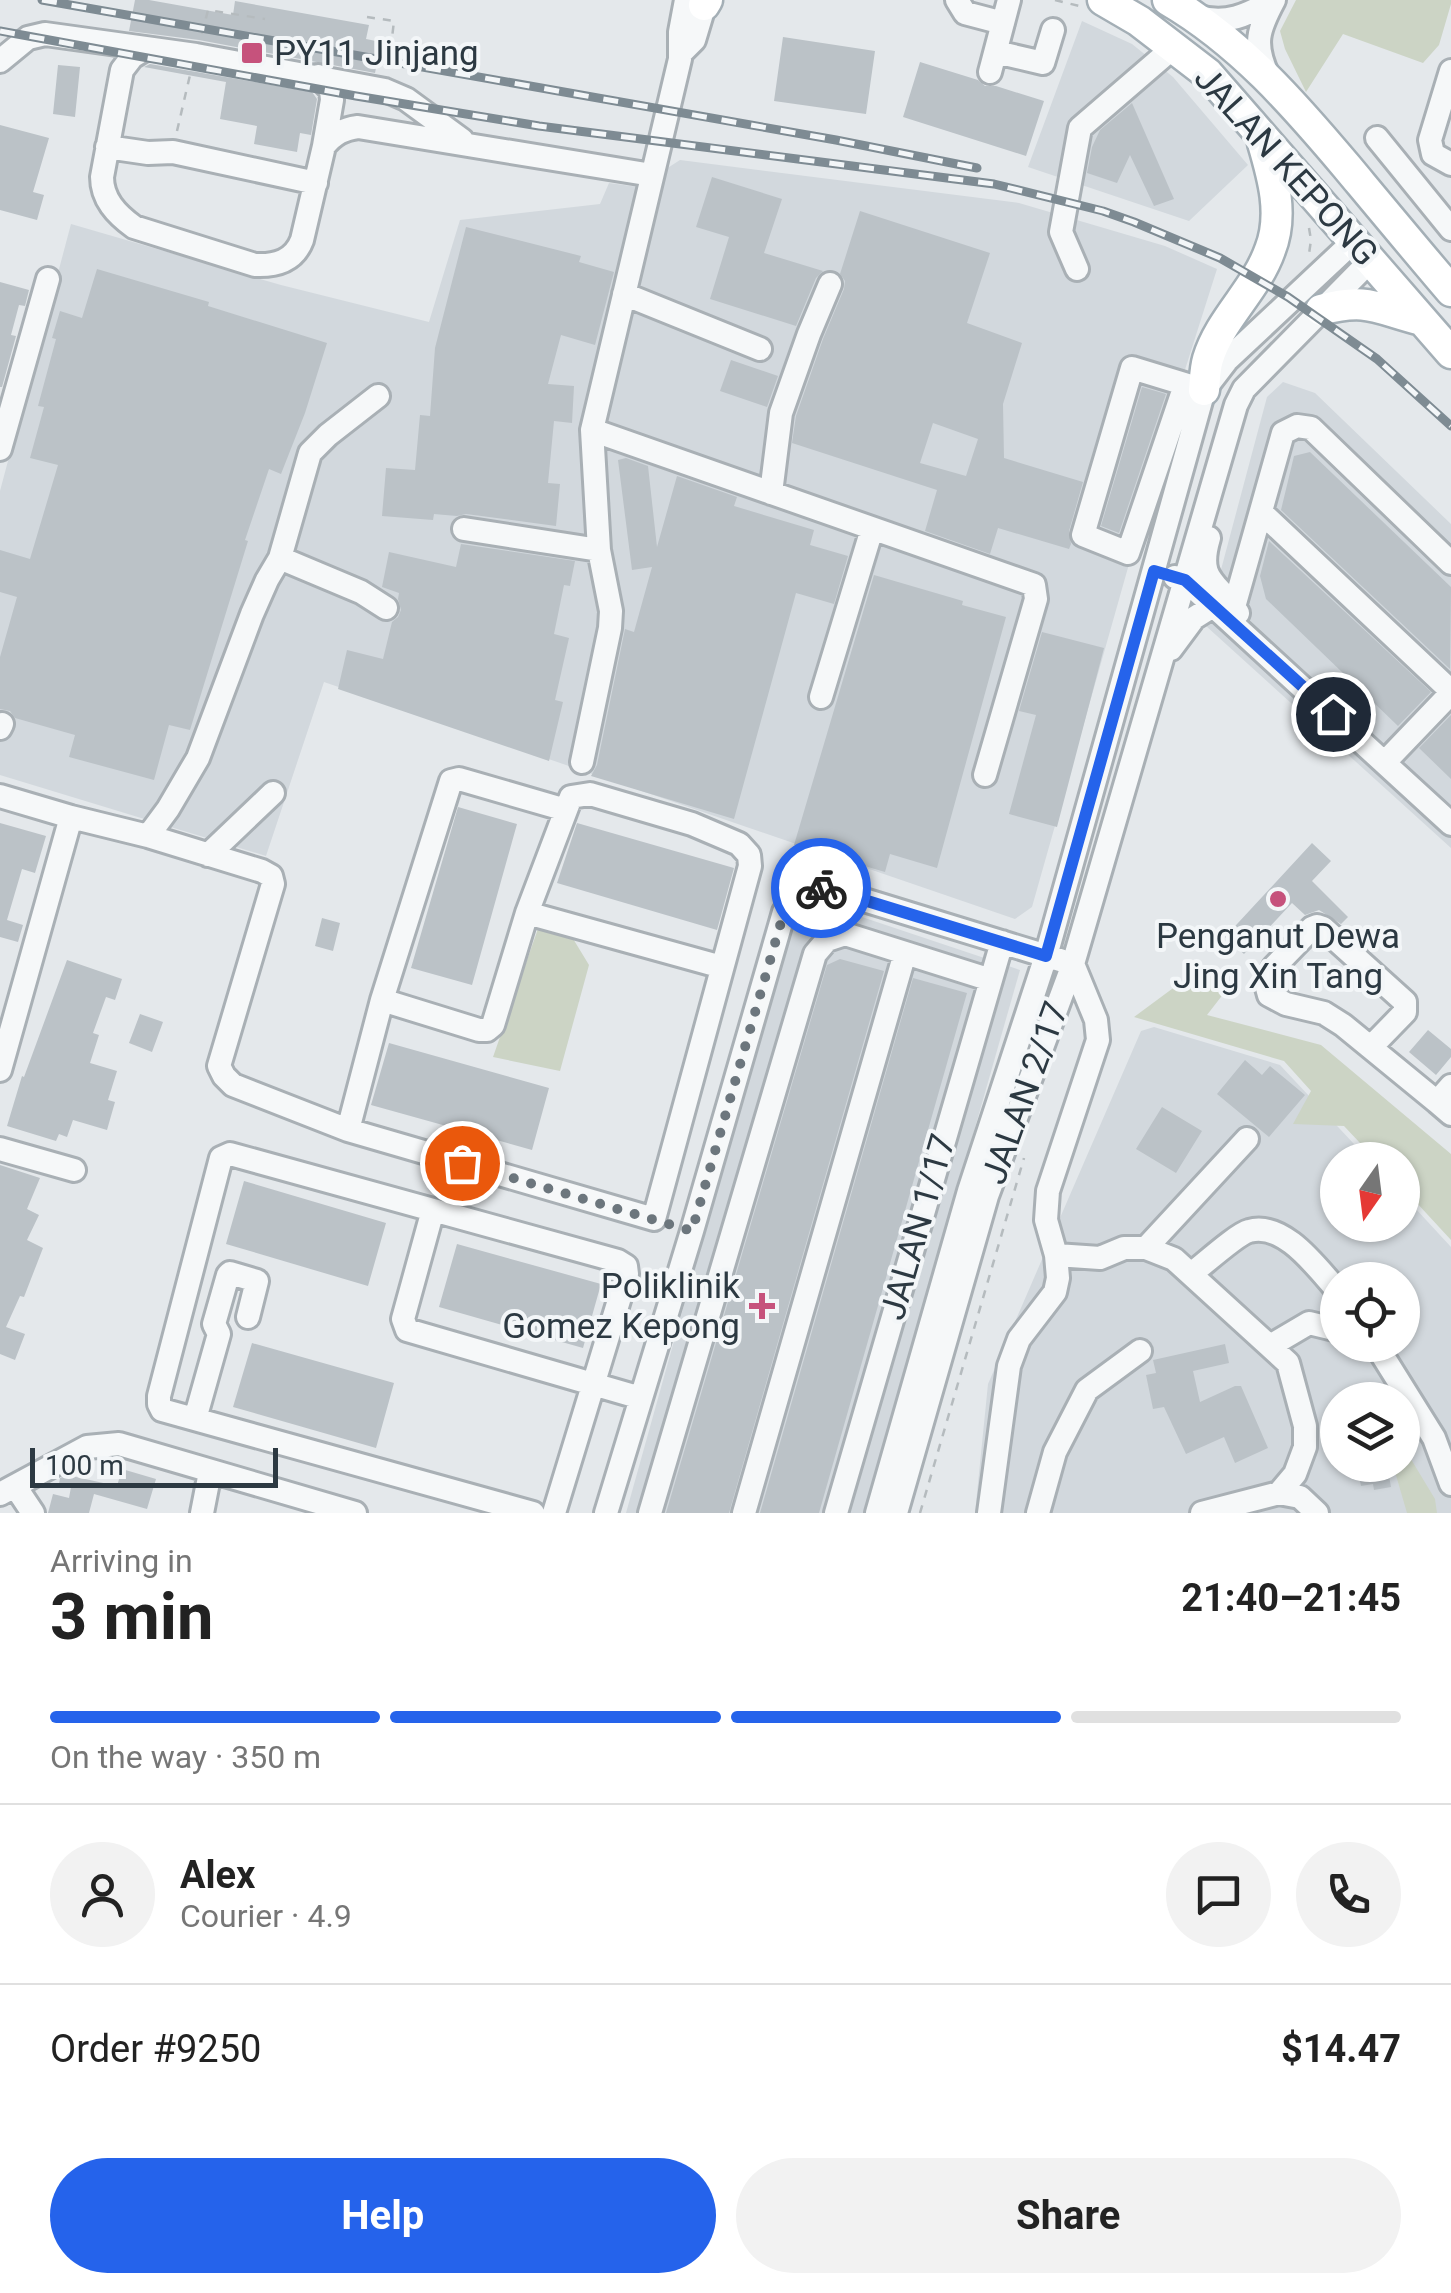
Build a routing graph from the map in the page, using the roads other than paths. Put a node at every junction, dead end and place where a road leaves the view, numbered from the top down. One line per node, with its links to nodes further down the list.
1 (956, 0): 6 (street)
2 (1273, 0): 4 (street); 15 (street)
3 (695, 1): 23 (street)
4 (1174, 4): 15 (main road, JALAN KEPONG)
5 (1099, 5): 9 (main road, JALAN KEPONG)
6 (1006, 11): 7 (street)
7 (1054, 30)
8 (106, 42): 10 (street); 11 (street); 12 (street)
9 (1174, 47): 17 (main road, JALAN KEPONG); 27 (street)
10 (145, 49): 12 (street); 14 (street)
11 (0, 62)
12 (122, 70): 21 (street)
13 (1451, 72): 22 (street)
14 (318, 76): 19 (street); 20 (street)
15 (1270, 80): 16 (main road, JALAN KEPONG)
16 (1312, 126): 26 (main road); 30 (main road, JALAN KEPONG)
17 (1260, 135): 26 (main road, JALAN KEPONG); 36 (main road)
18 (1377, 138): 25 (street)
19 (471, 145): 20 (street); 23 (street)
20 (324, 146): 24 (street)
21 (107, 147): 24 (street); 24 (street)
22 (1451, 164)
23 (645, 178): 31 (street)
24 (316, 182)
25 (1451, 229)
26 (1367, 247): 32 (street, JALAN 2/17); 33 (main road); 36 (street, JALAN 2/17)
27 (1076, 269)
28 (48, 279): 37 (street)
29 (830, 284): 41 (street)
30 (1451, 291)
31 (624, 294): 34 (street); 39 (street)
32 (1321, 310): 33 (main road); 42 (street, JALAN 2/17)
33 (1436, 316): 35 (main road)
34 (760, 349)
35 (1451, 353)
36 (1195, 387): 36 (street); 49 (street, JALAN 2/17)
37 (8, 390): 40 (street)
38 (378, 396): 47 (street)
39 (592, 430): 41 (street); 46 (street)
40 (0, 448)
41 (771, 493): 45 (street)
42 (1208, 504): 50 (street, JALAN 2/17); 51 (street)
43 (1261, 512): 48 (street); 51 (street); 54 (street)
44 (464, 529): 46 (street)
45 (872, 529): 55 (street); 58 (street)
46 (599, 550): 56 (street)
47 (280, 558): 52 (street); 64 (street)
48 (1451, 563)
49 (1154, 571): 50 (street); 69 (street, JALAN 2/17)
50 (1185, 580): 51 (street); 53 (street, JALAN 2/17)
51 (1224, 606): 53 (street); 57 (street)
52 (386, 608)
53 (1160, 664): 70 (street, JALAN 2/17)
54 (1451, 692): 57 (street)
55 (821, 696)
56 (582, 762)
57 (1385, 762): 63 (street)
58 (986, 775)
59 (273, 793): 65 (street)
60 (0, 796): 62 (street)
61 (566, 810): 66 (street); 71 (street); 73 (street)
62 (72, 817): 64 (street); 77 (street)
63 (1451, 824)
64 (148, 836): 65 (street)
65 (208, 855): 79 (street)
66 (527, 912): 71 (street); 73 (street)
67 (1002, 942): 69 (street, JALAN 2/17); 72 (street, JALAN 1/17); 75 (street, JALAN 2/17)
68 (905, 953): 72 (street); 108 (street); 109 (street)
69 (1046, 956): 70 (street); 111 (street, JALAN 2/17)
70 (1073, 964): 87 (street); 112 (street, JALAN 2/17)
71 (722, 968): 74 (street)
72 (991, 980): 110 (street, JALAN 1/17)
73 (382, 1000): 79 (street)
74 (704, 1032): 75 (street); 84 (street)
75 (747, 1042): 85 (street, JALAN 2/17)
76 (1370, 1048): 76 (street); 78 (street)
77 (0, 1070)
78 (1446, 1101)
79 (348, 1130): 84 (street)
80 (1247, 1139): 86 (street)
81 (0, 1150): 82 (street)
82 (74, 1170)
83 (433, 1210): 95 (street); 95 (street); 97 (street)
84 (654, 1219): 85 (street)
85 (692, 1231): 96 (street, JALAN 2/17)
86 (1146, 1248): 87 (street); 89 (street)
87 (1056, 1255): 113 (street)
88 (1320, 1272): 89 (street)
89 (1191, 1274): 92 (street)
90 (248, 1317): 97 (street)
91 (1320, 1326): 92 (street)
92 (1270, 1346): 101 (street)
93 (1140, 1351): 114 (street)
94 (1385, 1362): 99 (street)
95 (593, 1383): 96 (street); 106 (street)
96 (641, 1398): 107 (street, JALAN 2/17)
97 (195, 1419): 105 (street)
98 (210, 1472): 100 (street); 103 (street); 104 (street)
99 (1451, 1484)
100 (7, 1490): 102 (street)
101 (1279, 1493): 115 (street); 116 (street)
102 (33, 1513)
103 (202, 1513)
104 (354, 1513)
105 (533, 1513)
106 (554, 1513)
107 (606, 1513)
108 (650, 1513)
109 (744, 1513)
110 (836, 1513)
111 (877, 1513)
112 (896, 1513)
113 (989, 1513)
114 (1038, 1513)
115 (1202, 1513)
116 (1317, 1513)

